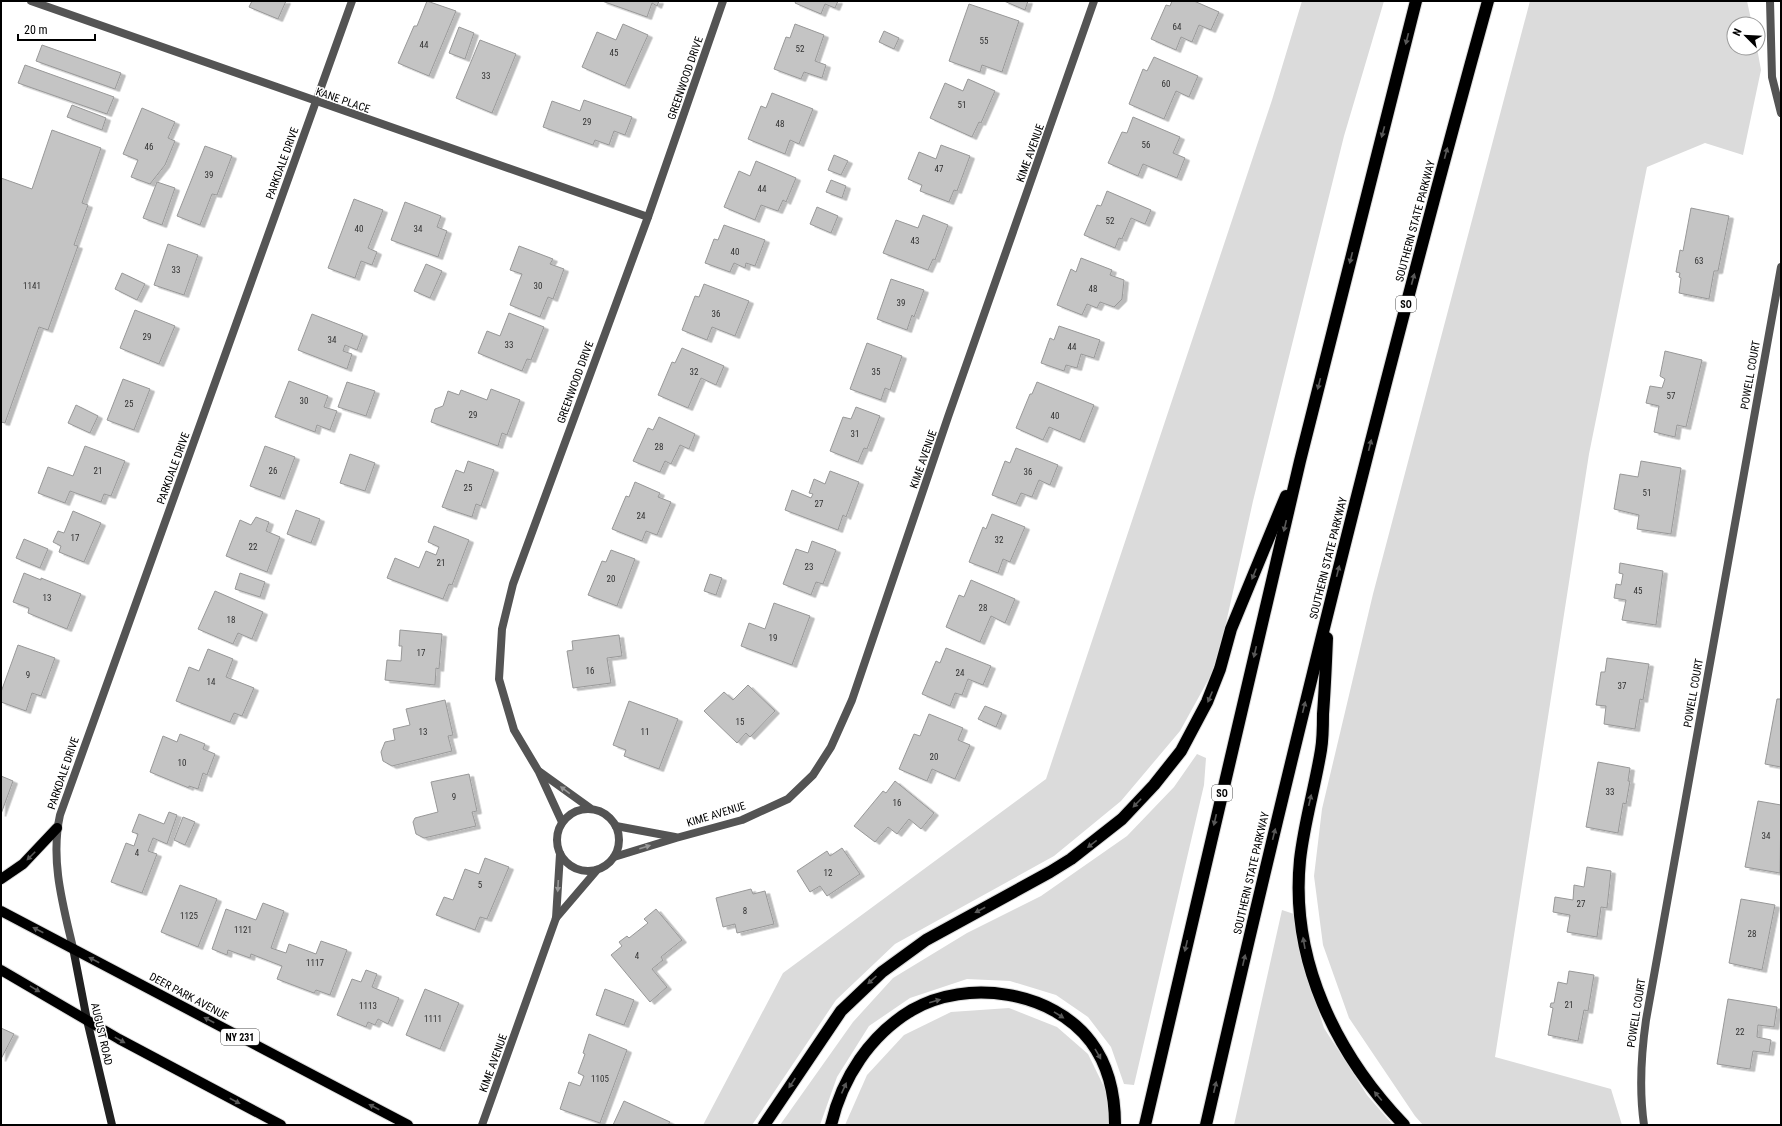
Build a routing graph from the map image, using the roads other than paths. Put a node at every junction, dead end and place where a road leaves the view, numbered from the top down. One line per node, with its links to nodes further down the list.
1 (31, 1): 8 (street, KANE PLACE)
2 (352, 1): 8 (street, PARKDALE DRIVE)
3 (723, 1): 10 (street, GREENWOOD DRIVE)
4 (1094, 1): 19 (street, KIME AVENUE)
5 (1416, 1): 12 (highway, SO, one-way to 12)
6 (1488, 1): 13 (highway, SOUTHERN STATE PARKWAY / SO, one-way to 6)
7 (1770, 1): 9 (street)
8 (316, 102): 10 (street, KANE PLACE); 18 (street, PARKDALE DRIVE)
9 (1781, 113)
10 (648, 217): 14 (street, GREENWOOD DRIVE)
11 (1781, 267): 39 (street, POWELL COURT)
12 (1300, 461): 33 (highway, one-way to 33); 36 (highway, SO, one-way to 36)
13 (1329, 609): 37 (highway, SOUTHERN STATE PARKWAY / SO, one-way to 13); 38 (highway, one-way to 13)
14 (539, 772): 15 (street, GREENWOOD DRIVE, one-way to 14); 16 (street, GREENWOOD DRIVE)
15 (590, 808): 16 (street); 17 (street)
16 (562, 822): 20 (street)
17 (616, 826): 19 (street, KIME AVENUE); 21 (street)
18 (57, 828): 23 (main road, one-way to 23); 26 (street, PARKDALE DRIVE)
19 (676, 838): 21 (street, KIME AVENUE, one-way to 19)
20 (560, 854): 22 (street); 25 (street, KIME AVENUE, one-way to 25)
21 (614, 857): 22 (street)
22 (597, 870): 25 (street, KIME AVENUE)
23 (1, 879)
24 (1, 911): 26 (main road, DEER PARK AVENUE / NY 231, one-way to 24)
25 (556, 918): 32 (street, KIME AVENUE)
26 (73, 948): 28 (street, AUGUST ROAD); 31 (main road, DEER PARK AVENUE / NY 231, one-way to 26)
27 (1, 970): 28 (main road, one-way to 28)
28 (87, 1020): 29 (street, AUGUST ROAD); 30 (main road, one-way to 30)
29 (112, 1125)
30 (281, 1125)
31 (408, 1125)
32 (482, 1125)
33 (764, 1125)
34 (831, 1125): 35 (highway, one-way to 35)
35 (1115, 1125)
36 (1145, 1125)
37 (1206, 1125)
38 (1404, 1125)
39 (1644, 1125)

